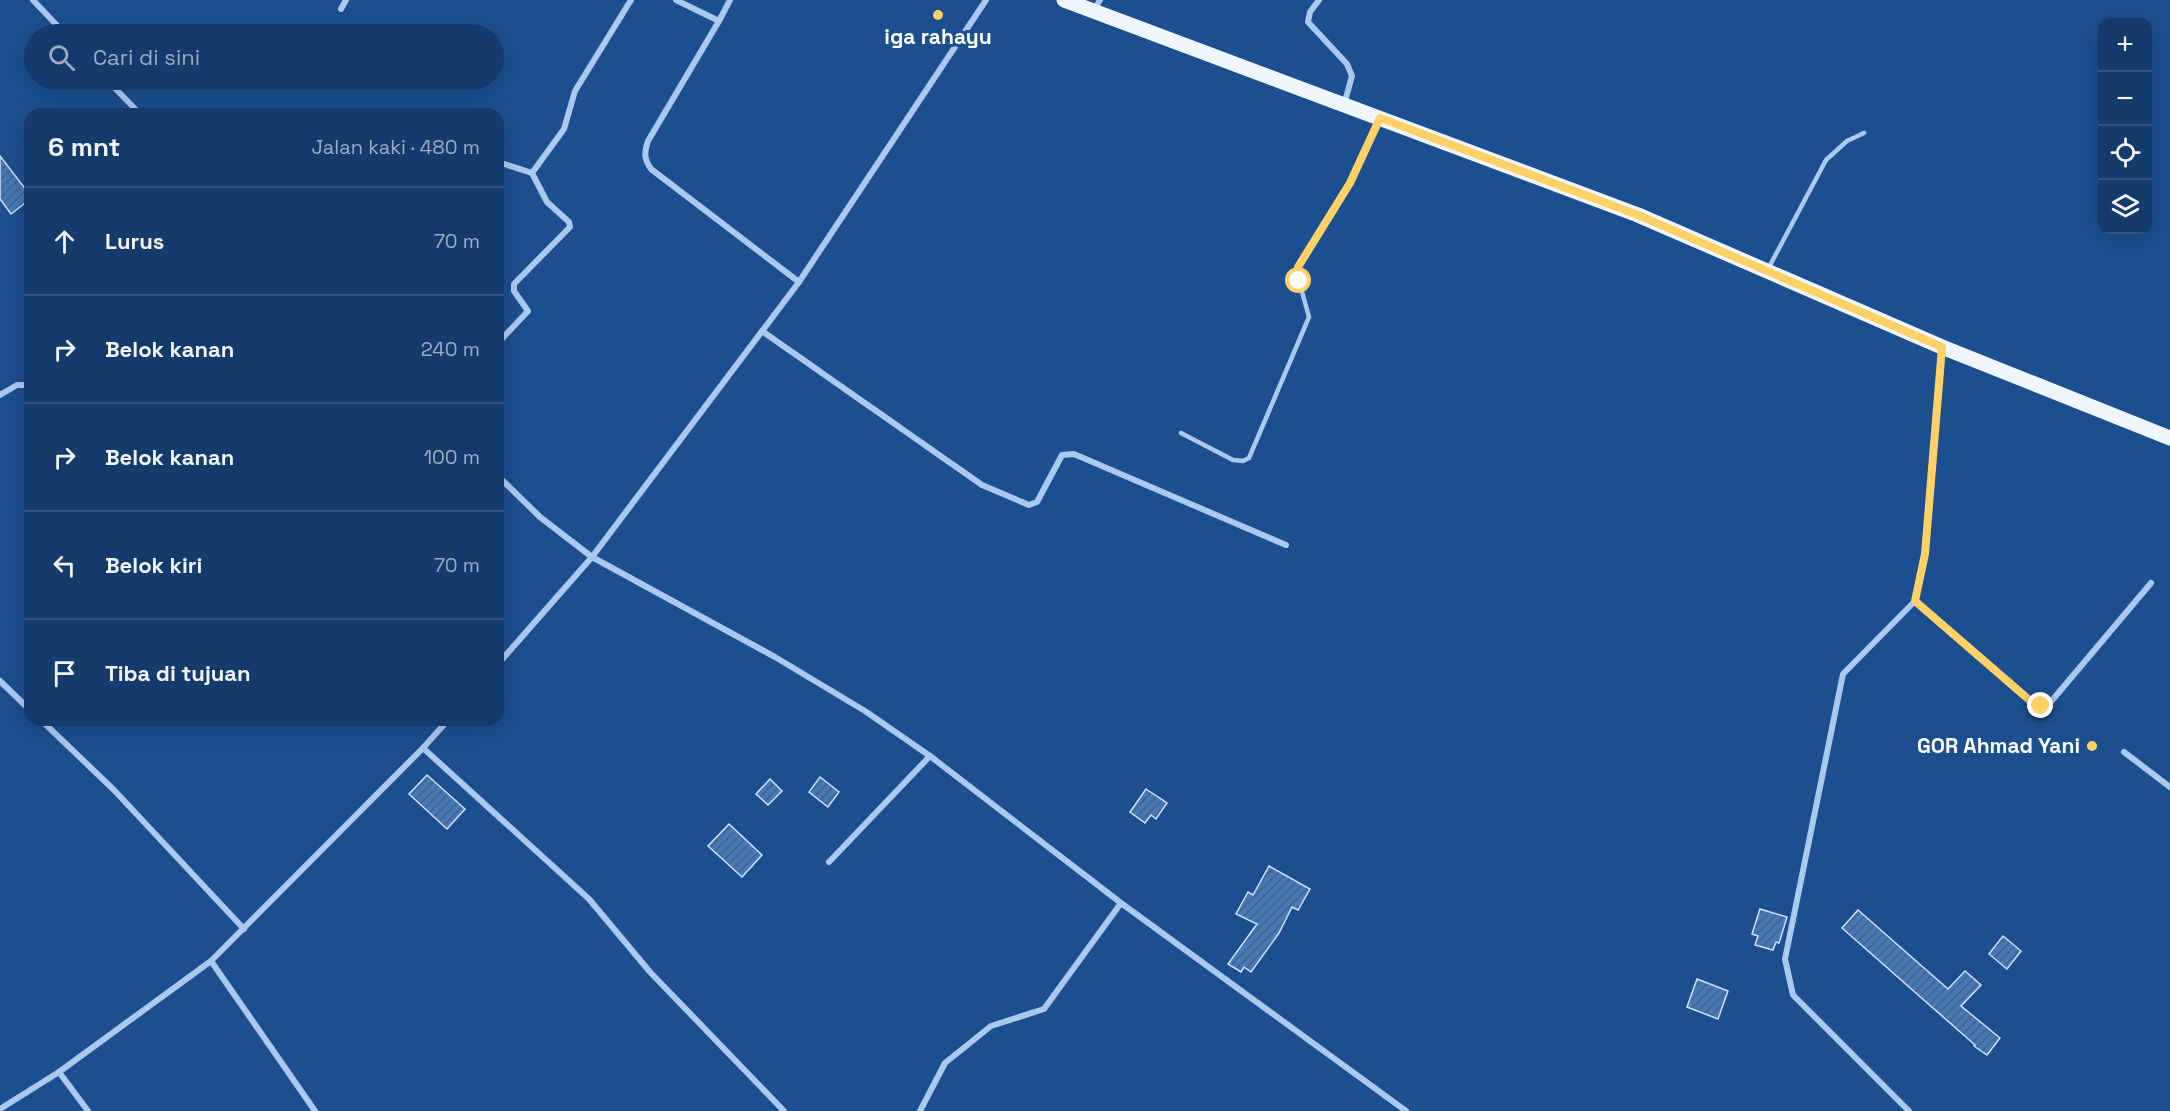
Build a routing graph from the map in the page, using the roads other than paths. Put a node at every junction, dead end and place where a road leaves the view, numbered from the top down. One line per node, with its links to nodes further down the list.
1 (33, 0): 12 (street)
2 (346, 0): 10 (street)
3 (631, 0): 19 (street)
4 (676, 0): 11 (street)
5 (730, 0): 11 (street)
6 (986, 0): 21 (street)
7 (1064, 0): 9 (main road)
8 (1319, 0): 14 (street)
9 (1097, 5): 14 (main road)
10 (340, 9)
11 (719, 21): 21 (street)
12 (56, 24)
13 (117, 90): 15 (street)
14 (1344, 105): 16 (main road)
15 (134, 108)
16 (1380, 118): 20 (main road); 27 (lane)
17 (1864, 133): 20 (lane)
18 (504, 164): 19 (street)
19 (532, 173): 23 (street)
20 (1767, 271): 24 (main road)
21 (799, 282): 22 (street)
22 (762, 332): 30 (street); 31 (street)
23 (504, 337)
24 (1942, 347): 28 (main road); 33 (street)
25 (24, 385): 26 (street)
26 (0, 395)
27 (1181, 433)
28 (2170, 438)
29 (504, 482): 31 (street)
30 (1286, 545)
31 (592, 557): 34 (street); 41 (street)
32 (2151, 583): 33 (street)
33 (1915, 601): 54 (street)
34 (504, 656)
35 (0, 681): 36 (street)
36 (24, 704)
37 (47, 726): 45 (street)
38 (443, 726): 39 (street)
39 (423, 748): 45 (street); 51 (street)
40 (2124, 752): 42 (street)
41 (930, 756): 43 (street); 44 (street)
42 (2170, 787)
43 (829, 862)
44 (1121, 903): 52 (street); 53 (street)
45 (244, 929): 46 (street)
46 (211, 961): 47 (street); 50 (street)
47 (60, 1072): 48 (street); 49 (street)
48 (0, 1109)
49 (88, 1111)
50 (315, 1111)
51 (784, 1111)
52 (920, 1111)
53 (1406, 1111)
54 (1909, 1111)

